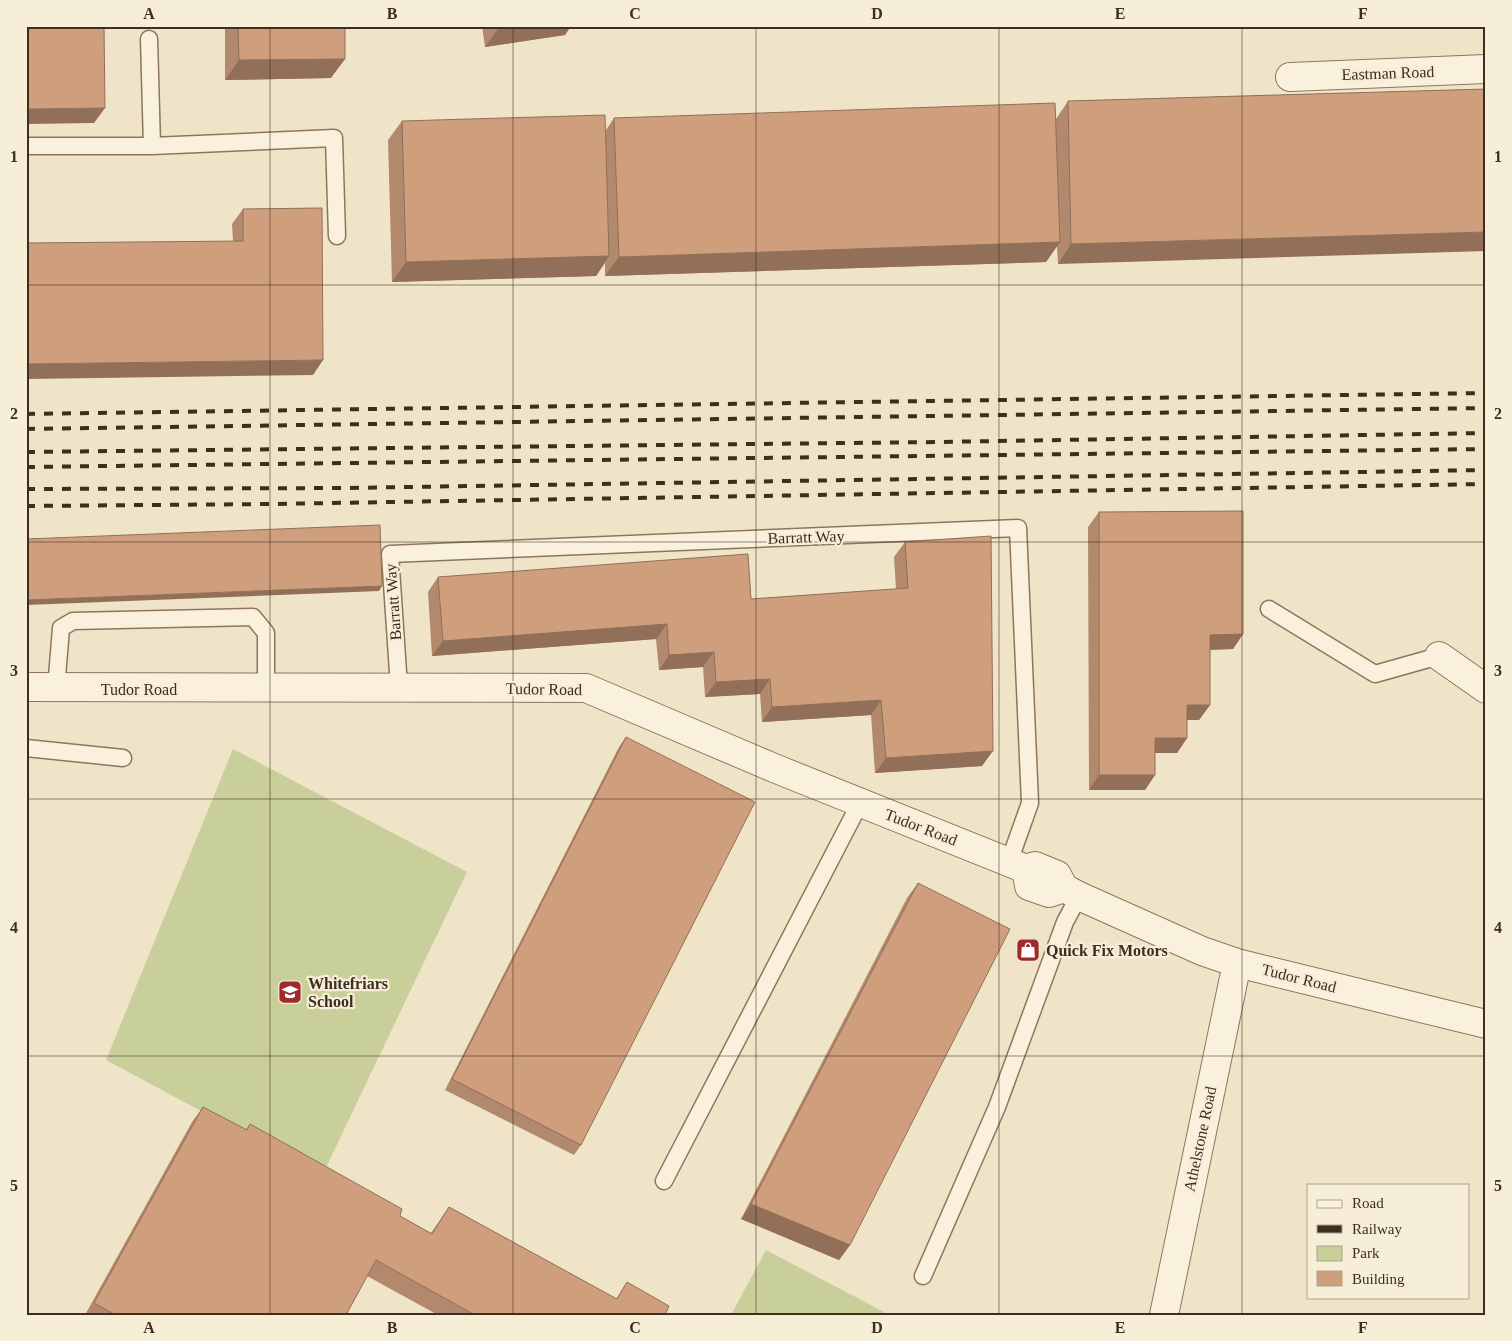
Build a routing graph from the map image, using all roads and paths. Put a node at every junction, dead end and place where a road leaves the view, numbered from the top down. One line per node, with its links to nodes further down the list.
1 (149, 39): 5 (lane)
2 (1486, 69): 3 (street, Eastman Road)
3 (1290, 77)
4 (26, 146): 5 (lane)
5 (152, 146): 6 (lane)
6 (337, 236)
7 (1269, 609): 8 (lane)
8 (1439, 656): 13 (street)
9 (26, 687): 12 (street, Tudor Road)
10 (399, 687): 11 (street, Tudor Road); 16 (street, Tudor Road); 17 (lane, Barratt Way)
11 (266, 688): 12 (street, Tudor Road); 12 (lane)
12 (56, 689)
13 (1486, 689)
14 (26, 748): 15 (lane)
15 (123, 758)
16 (860, 803): 17 (street, Tudor Road); 21 (lane)
17 (1017, 865): 18 (street, Tudor Road)
18 (1072, 892): 19 (street, Tudor Road); 22 (lane)
19 (1237, 963): 20 (street, Tudor Road); 23 (street, Athelstone Road)
20 (1486, 1024)
21 (664, 1181)
22 (923, 1276)
23 (1164, 1315)

